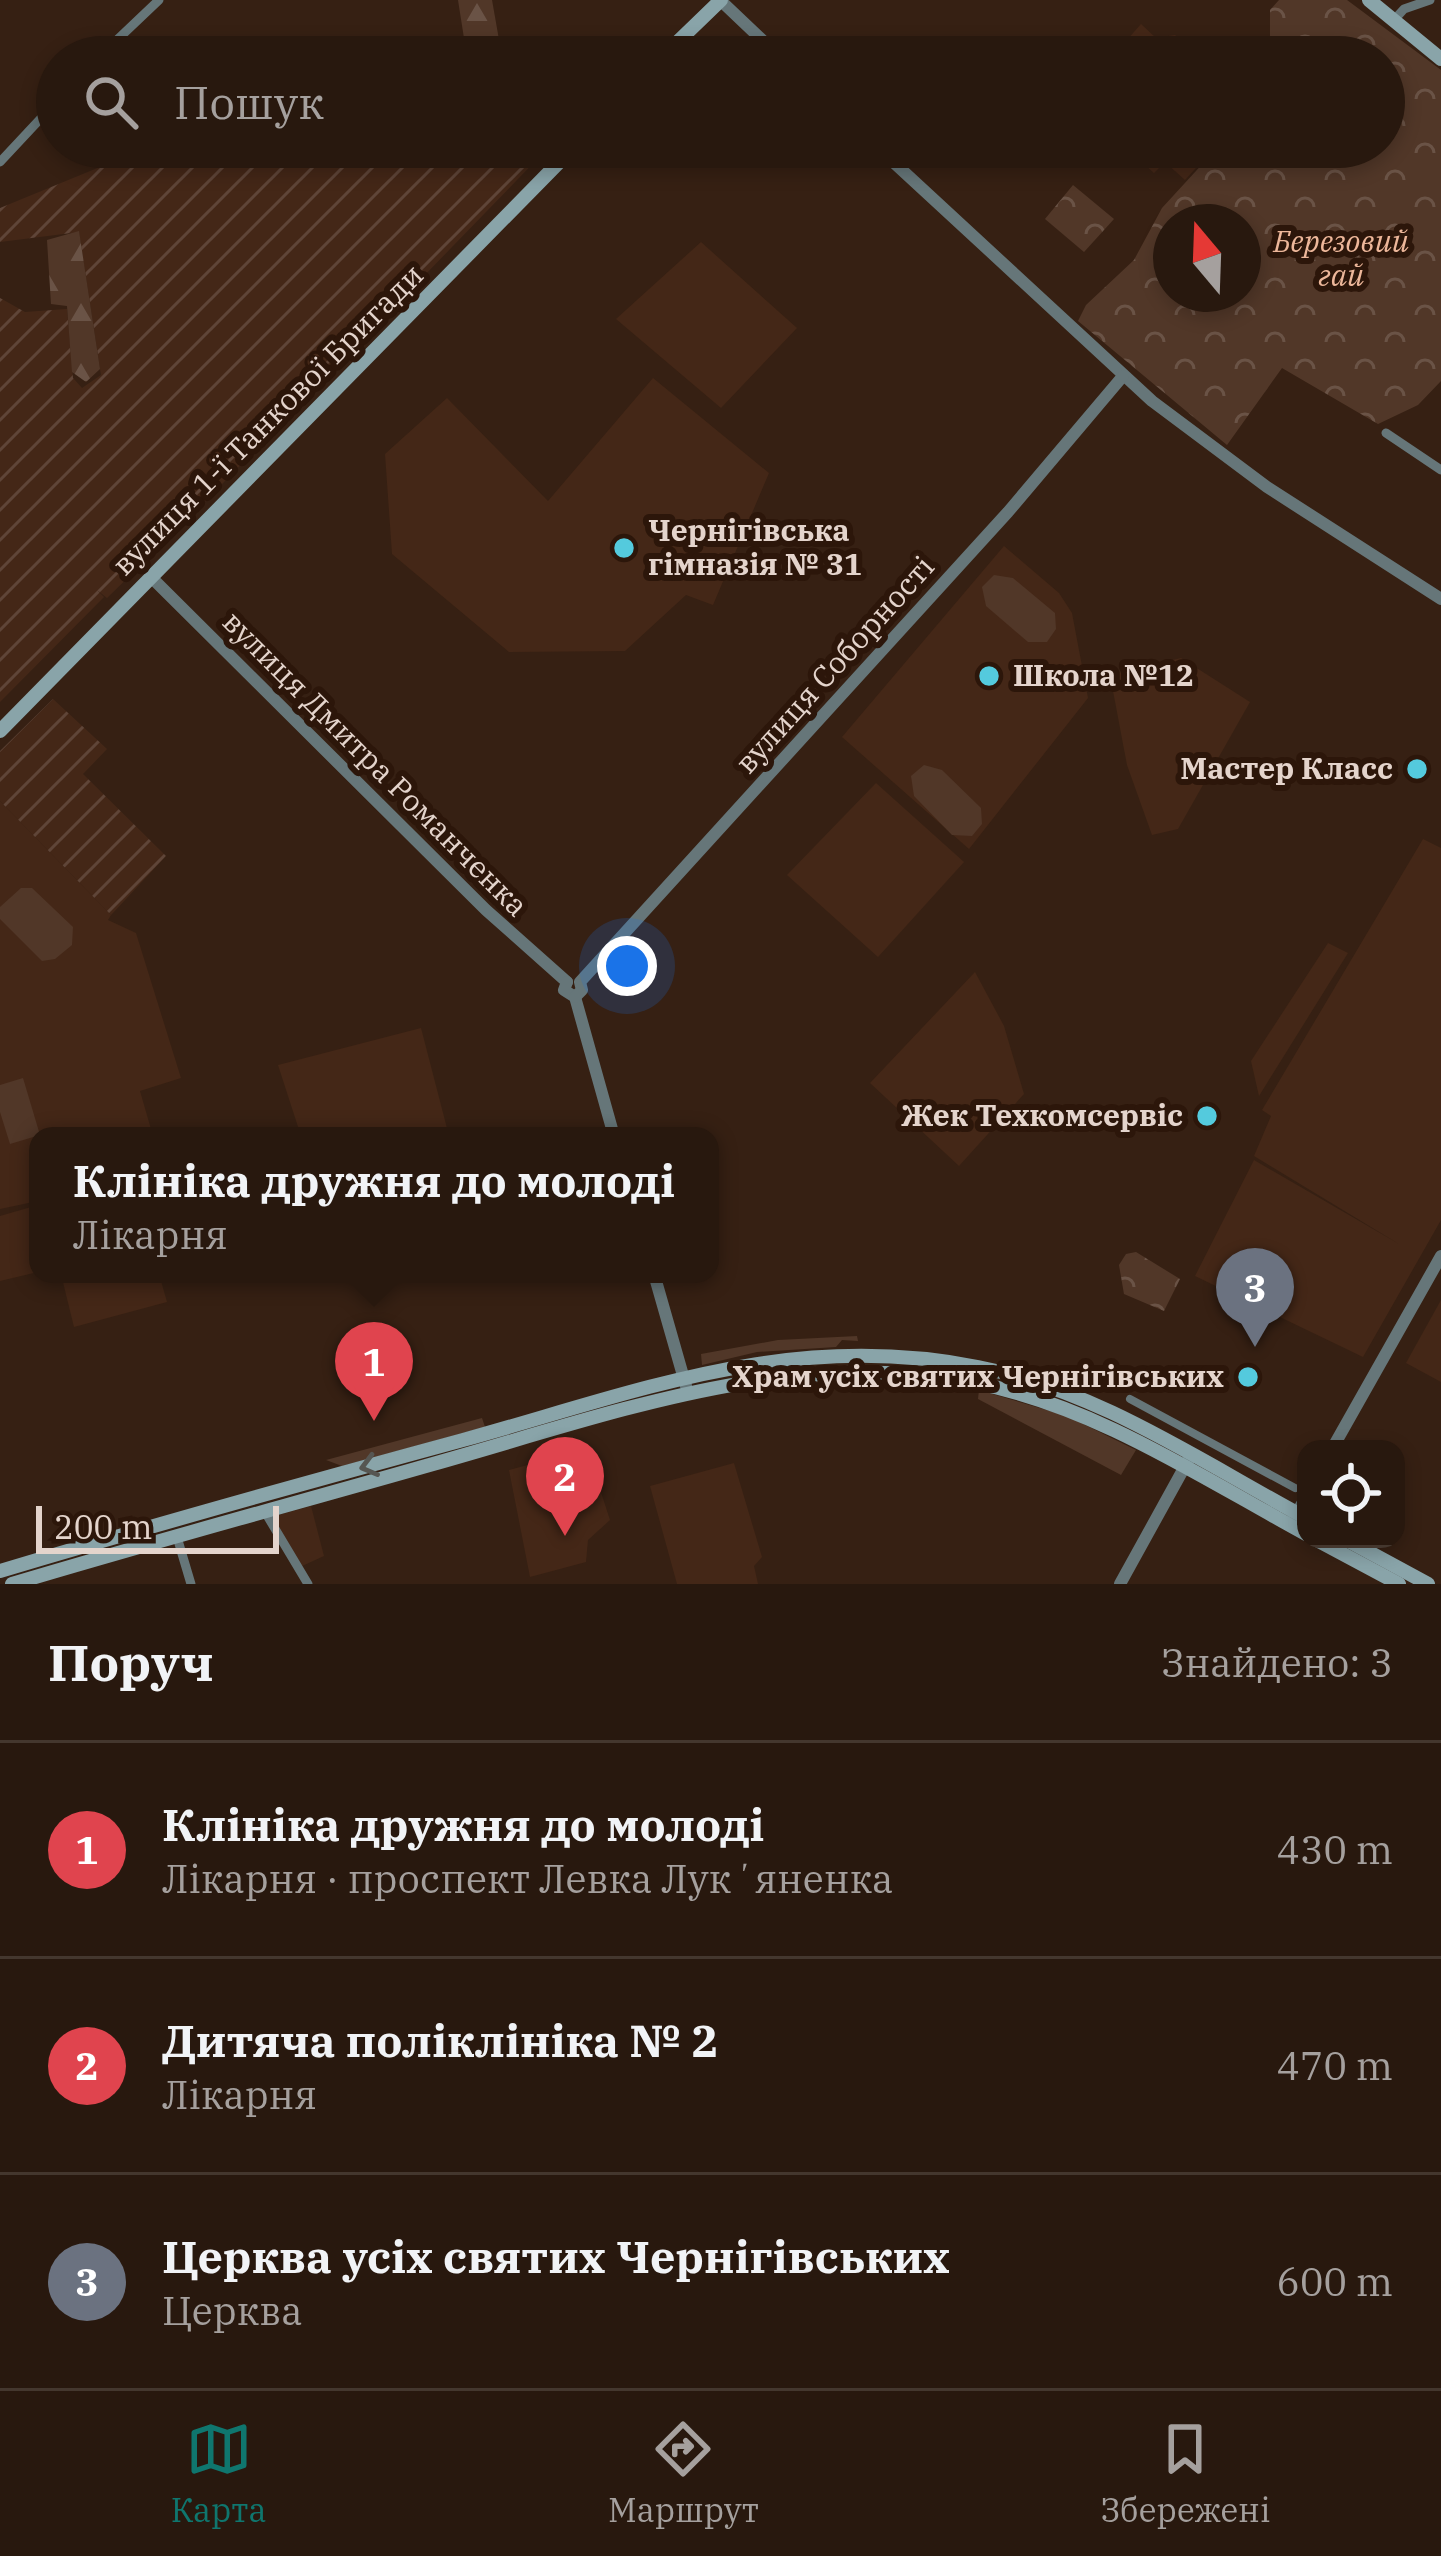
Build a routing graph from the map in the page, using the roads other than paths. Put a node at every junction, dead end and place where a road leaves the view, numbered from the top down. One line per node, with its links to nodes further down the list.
1 (159, 0): 6 (street)
2 (720, 0): 7 (main road); 8 (street)
3 (1369, 0): 5 (main road)
4 (1430, 0): 5 (street)
5 (1394, 20): 9 (main road)
6 (121, 36)
7 (683, 36)
8 (758, 36)
9 (1441, 59)
10 (36, 123): 11 (street)
11 (0, 162)
12 (553, 168): 17 (main road, вулиця 1-ї Танкової Бригади)
13 (900, 168): 14 (street)
14 (1123, 376): 18 (street); 20 (street, вулиця Соборності)
15 (1386, 433): 16 (street)
16 (1441, 470)
17 (152, 578): 19 (main road, вулиця 1-ї Танкової Бригади); 20 (street, вулиця Дмитра Романченка)
18 (1441, 599)
19 (0, 731)
20 (573, 982): 21 (street)
21 (611, 1127)
22 (1441, 1256): 26 (street)
23 (657, 1283): 24 (street)
24 (686, 1385): 27 (main road); 29 (main road); 34 (main road, one-way to 34)
25 (1130, 1399): 28 (street)
26 (1337, 1440)
27 (1188, 1460): 30 (main road); 38 (street)
28 (1297, 1490)
29 (265, 1512): 31 (main road); 37 (street)
30 (1297, 1518)
31 (177, 1537): 35 (main road); 36 (street)
32 (1333, 1548): 39 (main road)
33 (1362, 1548): 40 (main road)
34 (0, 1570)
35 (13, 1584)
36 (191, 1584)
37 (308, 1584)
38 (1120, 1584)
39 (1399, 1584)
40 (1428, 1584)

